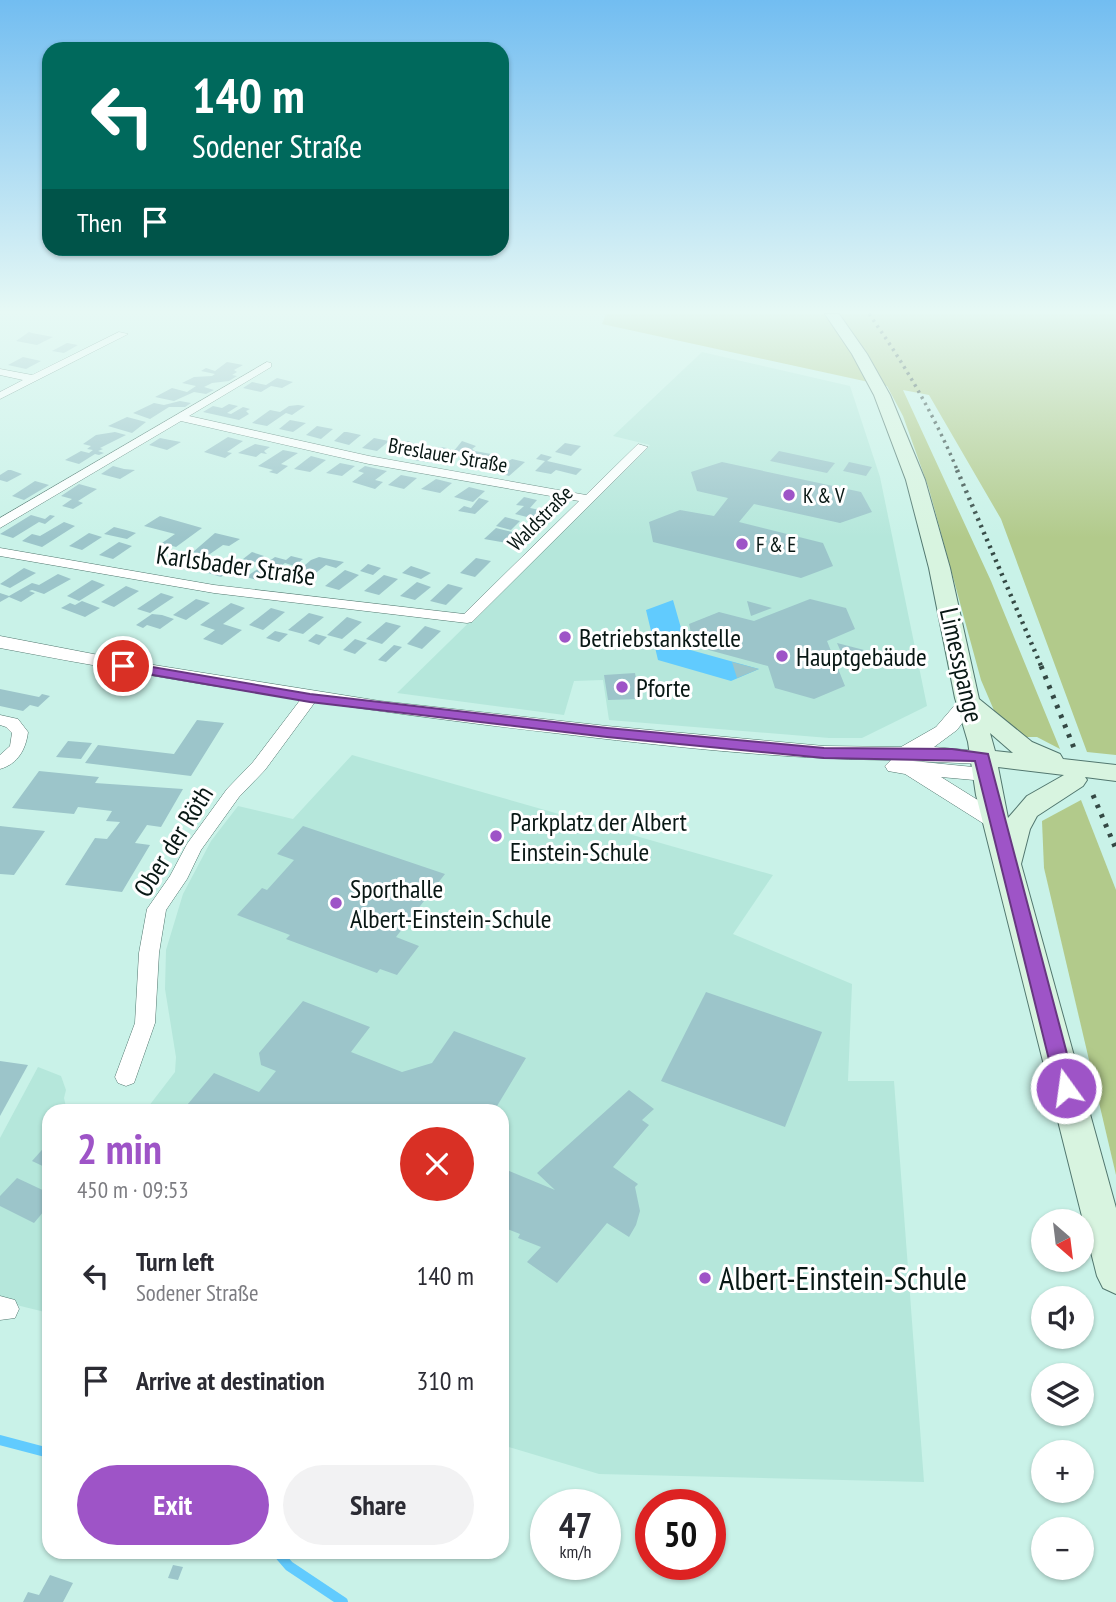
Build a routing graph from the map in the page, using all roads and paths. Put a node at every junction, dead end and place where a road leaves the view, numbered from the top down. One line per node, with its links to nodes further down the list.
1 (226, 389): 3 (street)
2 (881, 389): 11 (main road, Limesspange)
3 (178, 417): 5 (street, Breslauer Straße); 6 (street)
4 (642, 447): 5 (street, Waldstraße)
5 (588, 499): 8 (street, Waldstraße)
6 (0, 524)
7 (0, 552): 8 (street, Karlsbader Straße)
8 (467, 619)
9 (0, 642): 10 (street)
10 (310, 698): 13 (street); 21 (street, Ober der Röth)
11 (968, 702): 13 (street); 15 (main road, Limesspange); 17 (main road)
12 (0, 720): 14 (street)
13 (901, 761): 15 (street); 19 (street)
14 (0, 764)
15 (983, 765): 17 (main road); 19 (main road, Limesspange)
16 (1116, 773): 17 (main road)
17 (1075, 774): 18 (main road); 20 (main road)
18 (1116, 779)
19 (997, 822): 20 (main road, Limesspange)
20 (1009, 862): 22 (main road, Limesspange)
21 (126, 1077)
22 (1116, 1276)

